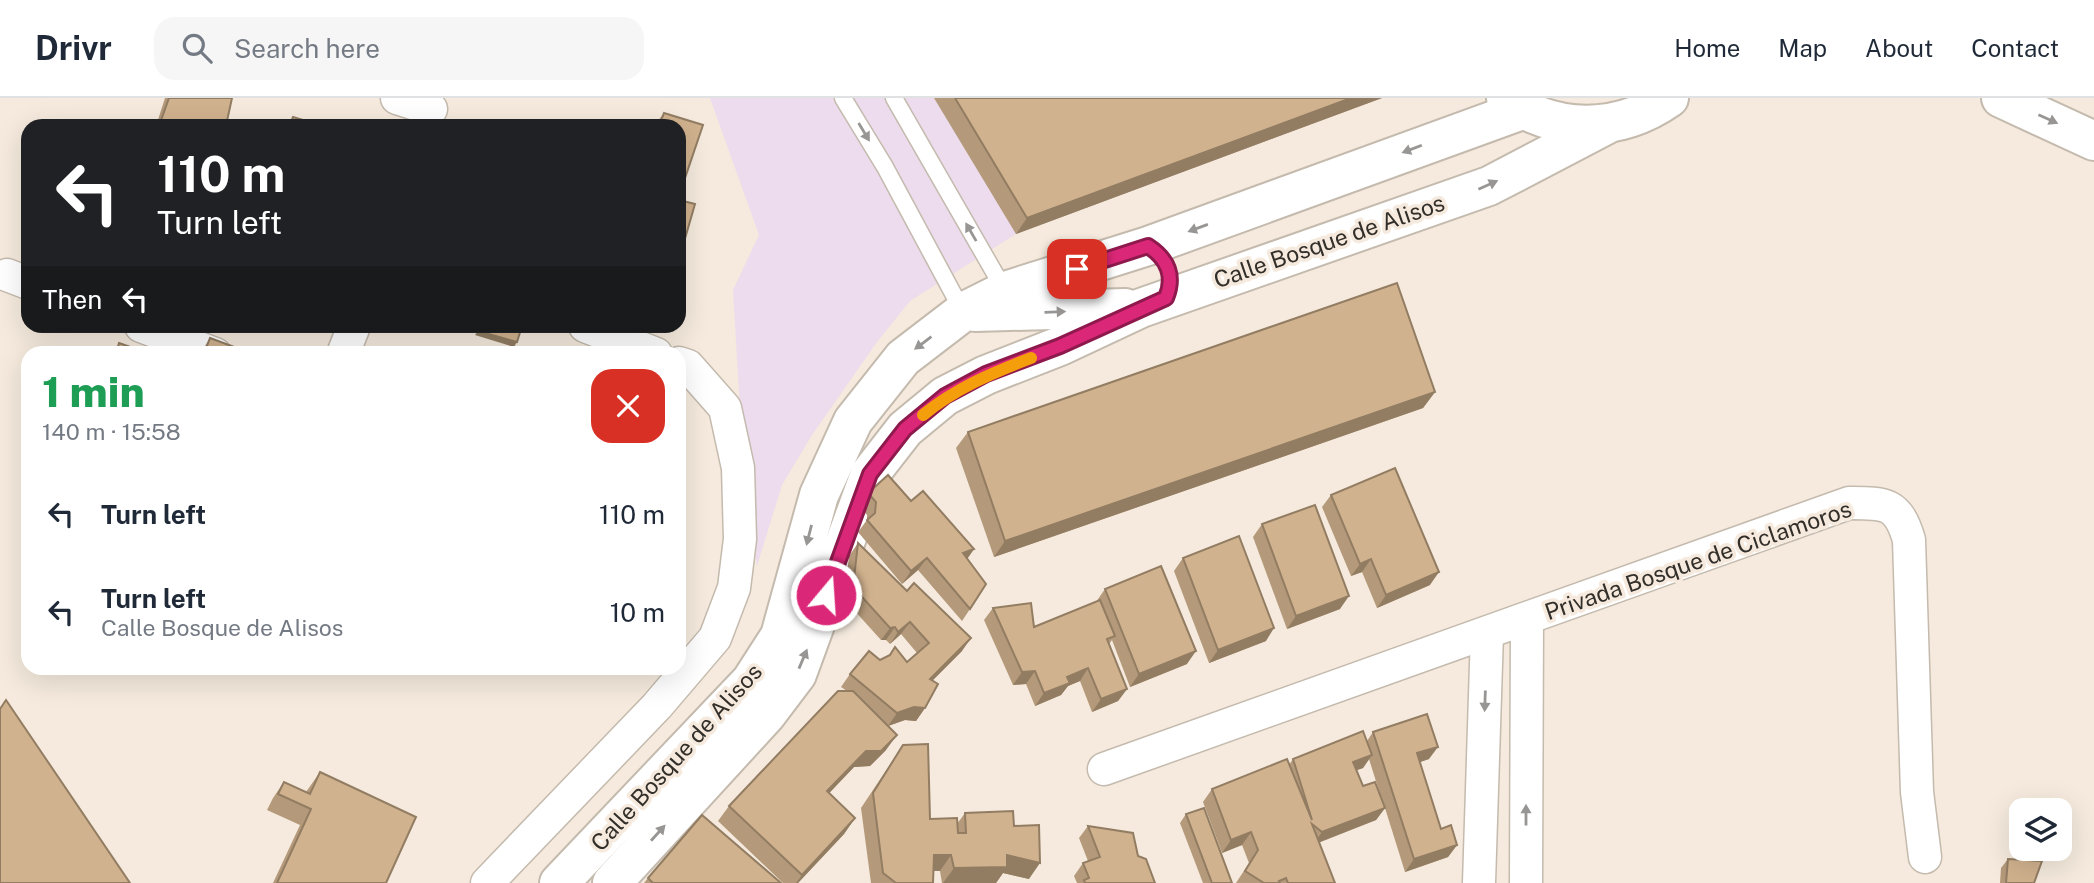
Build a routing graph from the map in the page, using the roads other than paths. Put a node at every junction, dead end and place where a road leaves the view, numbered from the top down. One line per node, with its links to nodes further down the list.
1 (397, 98): 7 (street)
2 (842, 98): 13 (lane, one-way to 13)
3 (894, 98): 11 (lane, one-way to 3)
4 (1669, 98): 8 (street)
5 (2001, 98): 9 (street, one-way to 9)
6 (1514, 104): 8 (street); 10 (street, Calle Bosque de Alisos, one-way to 10)
7 (431, 111)
8 (1606, 125): 12 (street, Calle Bosque de Alisos, one-way to 8)
9 (2094, 141)
10 (1148, 246): 11 (street, Calle Bosque de Alisos); 12 (street)
11 (1005, 291): 13 (street, Calle Bosque de Alisos)
12 (1153, 303): 13 (street, one-way to 12); 27 (street, Calle Bosque de Alisos, one-way to 12)
13 (963, 312): 26 (street, Calle Bosque de Alisos, one-way to 26)
14 (160, 333): 16 (street)
15 (603, 333): 17 (street)
16 (194, 346)
17 (636, 346)
18 (686, 365): 21 (street)
19 (1527, 619): 20 (street, Privada Bosque de Ciclamoros); 24 (street, Privada Bosque de Ciclamoros); 29 (street, Privada Bosque de Ciclamoros, one-way to 19)
20 (1487, 633): 23 (street, Privada Bosque de Ciclamoros); 28 (street, one-way to 28)
21 (686, 672)
22 (683, 675): 25 (street)
23 (1104, 769)
24 (1925, 857)
25 (487, 883)
26 (559, 883)
27 (612, 883)
28 (1479, 883)
29 (1526, 883)

